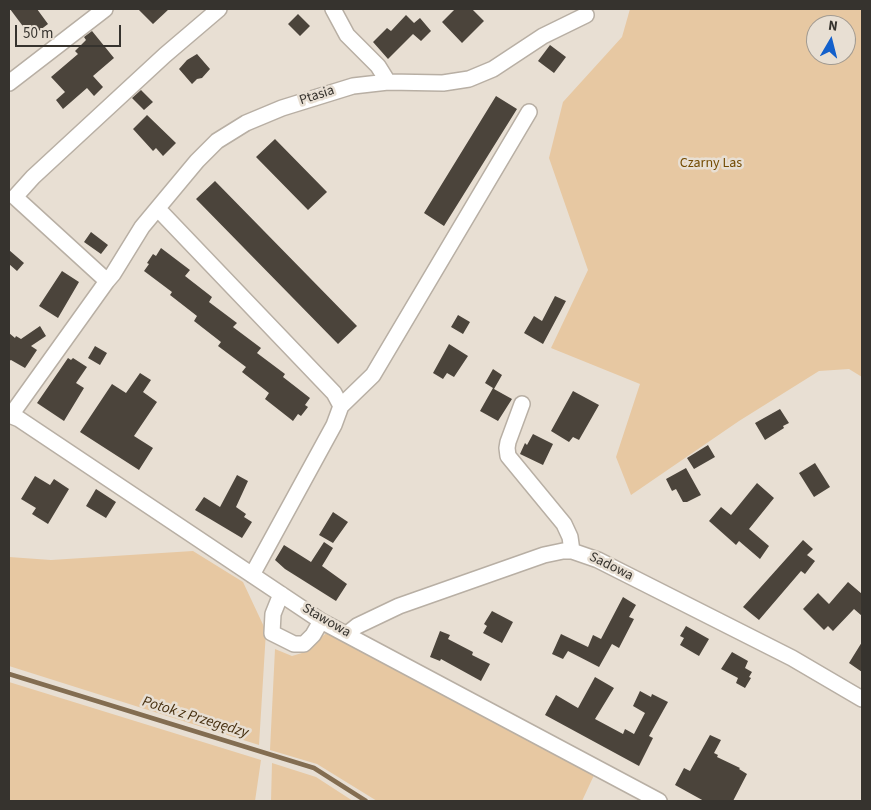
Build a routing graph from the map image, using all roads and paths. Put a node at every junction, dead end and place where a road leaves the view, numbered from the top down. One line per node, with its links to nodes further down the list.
1 (105, 9): 6 (street)
2 (219, 9): 9 (street)
3 (333, 9): 5 (street)
4 (586, 15): 5 (street, Ptasia)
5 (388, 82): 8 (street, Ptasia)
6 (9, 83)
7 (530, 112): 11 (street)
8 (158, 209): 9 (street, Ptasia); 11 (street)
9 (107, 281): 12 (street, Ptasia)
10 (522, 404): 13 (street)
11 (341, 406): 14 (street)
12 (10, 415): 14 (street, Stawowa)
13 (572, 551): 17 (street, Sadowa); 18 (street, Sadowa)
14 (252, 575): 15 (street, Stawowa)
15 (280, 594): 16 (street, Stawowa); 16 (street)
16 (321, 620): 17 (street, Stawowa)
17 (347, 634): 19 (street, Stawowa)
18 (862, 699)
19 (659, 801)

